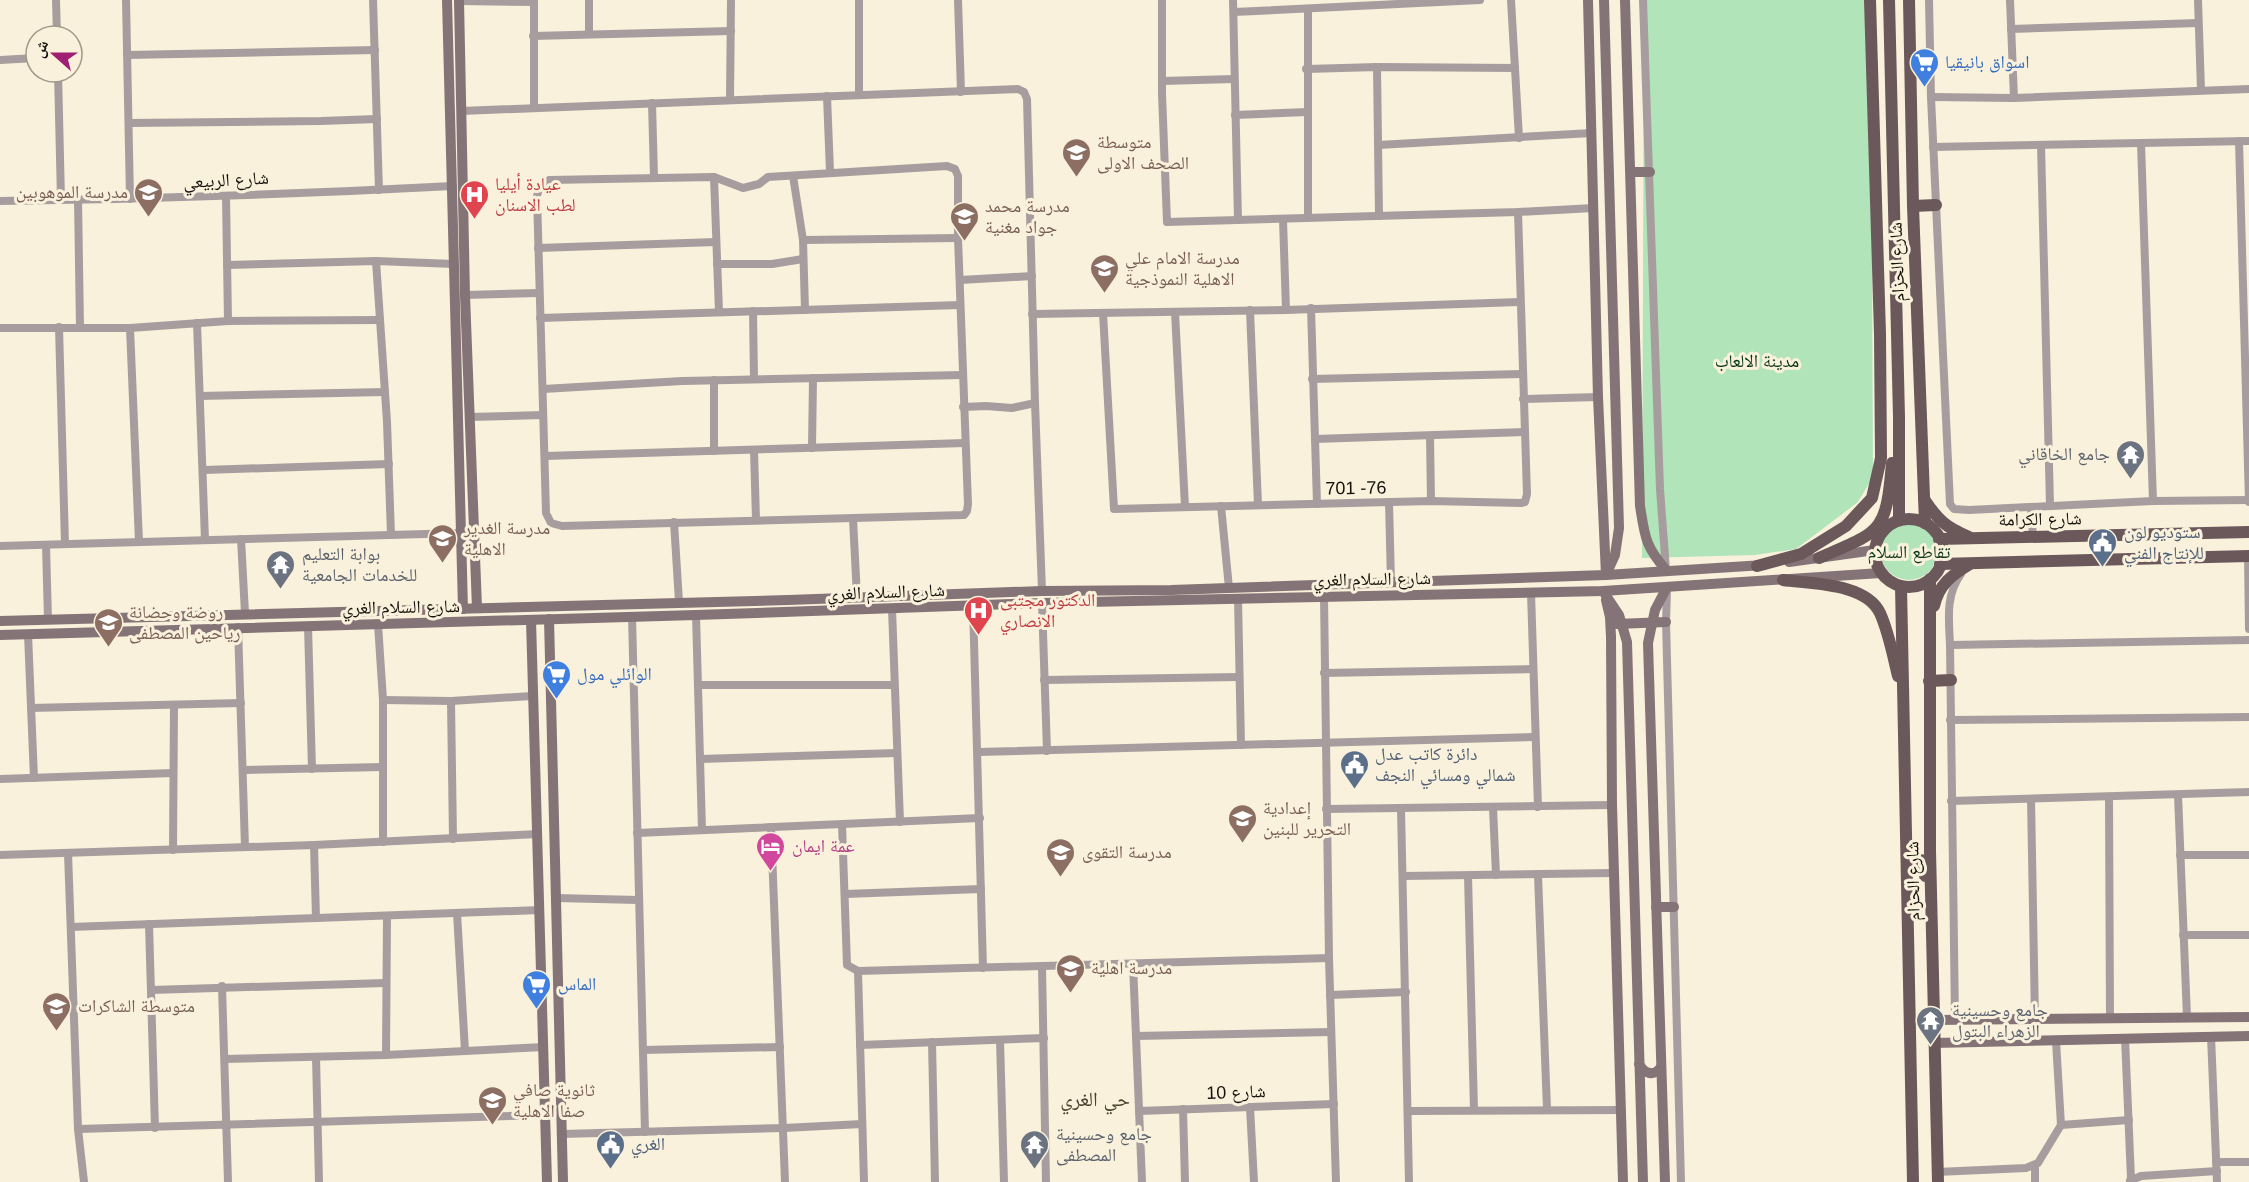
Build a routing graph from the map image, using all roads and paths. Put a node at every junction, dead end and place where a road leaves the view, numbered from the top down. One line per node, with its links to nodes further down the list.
1 (56, 0): 28 (street)
2 (126, 0): 36 (street)
3 (373, 0): 35 (street)
4 (455, 0): 21 (street); 55 (street); 68 (street)
5 (588, 0): 31 (street)
6 (731, 0): 30 (street)
7 (859, 0): 48 (street)
8 (958, 0): 47 (street)
9 (1162, 0): 43 (street)
10 (1233, 0): 26 (street)
11 (1480, 0): 22 (street)
12 (1512, 0): 40 (street)
13 (1588, 0): 60 (street)
14 (1604, 0): 72 (street)
15 (1625, 0): 70 (street)
16 (1643, 0): 71 (street)
17 (1870, 0): 97 (main road)
18 (1929, 0): 50 (street)
19 (2010, 0): 29 (street)
20 (2198, 0): 27 (street)
21 (534, 1): 32 (street)
22 (1417, 1): 25 (street)
23 (1889, 2): 24 (main road); 34 (main road, شارع الحزام)
24 (1909, 3): 33 (main road, شارع الحزام)
25 (1308, 10): 26 (street); 41 (street)
26 (1233, 12): 42 (street)
27 (2198, 23): 29 (street); 46 (street)
28 (57, 24)
29 (2011, 29): 51 (street)
30 (730, 31): 31 (street); 52 (street)
31 (589, 34): 32 (street)
32 (534, 36): 54 (street)
33 (1910, 42): 34 (main road); 85 (main road, شارع الحزام)
34 (1889, 44): 92 (main road, شارع الحزام)
35 (375, 50): 36 (street); 58 (street)
36 (127, 55): 59 (street)
37 (24, 58): 38 (street)
38 (0, 60)
39 (1377, 67): 40 (street); 41 (street); 65 (street)
40 (1515, 68): 61 (street)
41 (1306, 69): 56 (street)
42 (1234, 79): 43 (street); 57 (street)
43 (1162, 81): 91 (street)
44 (58, 84): 81 (street)
45 (2249, 89): 46 (street)
46 (2201, 90): 51 (street)
47 (961, 92): 48 (street); 103 (street)
48 (859, 95): 49 (street)
49 (826, 96): 52 (street); 69 (street)
50 (1931, 97): 51 (street); 67 (street)
51 (2014, 98)
52 (730, 100): 53 (street)
53 (652, 103): 54 (street); 75 (street)
54 (534, 108): 55 (street)
55 (461, 111): 68 (street)
56 (1307, 112): 57 (street); 89 (street)
57 (1235, 115): 91 (street)
58 (377, 119): 59 (street); 78 (street)
59 (129, 123): 80 (street)
60 (1592, 133): 61 (street); 73 (street)
61 (1519, 138): 65 (street)
62 (2239, 141): 63 (street); 64 (street); 157 (street)
63 (2249, 141)
64 (2141, 143): 66 (street); 156 (street)
65 (1378, 145): 88 (street)
66 (2041, 145): 67 (street); 160 (street)
67 (1933, 147): 84 (street)
68 (457, 150): 77 (street); 106 (street)
69 (830, 172): 74 (street); 93 (street)
70 (1630, 172): 71 (street); 152 (street)
71 (1650, 172): 188 (street)
72 (1608, 173): 73 (street); 153 (street)
73 (1593, 174): 86 (street)
74 (793, 176): 76 (street); 94 (street)
75 (654, 177): 76 (street); 96 (street)
76 (714, 177): 95 (street)
77 (453, 186): 78 (street, شارع الربيعي); 100 (street)
78 (380, 190): 79 (street, شارع الربيعي)
79 (226, 197): 80 (street, شارع الربيعي); 102 (street)
80 (130, 199): 82 (street, شارع الربيعي)
81 (62, 200): 82 (street, شارع الربيعي); 83 (street, شارع الربيعي)
82 (78, 200): 123 (street)
83 (0, 201)
84 (1936, 205): 85 (main road); 164 (street)
85 (1913, 206): 154 (main road, شارع الحزام)
86 (1594, 208): 87 (street); 135 (street)
87 (1518, 212): 88 (street); 107 (street)
88 (1379, 216): 89 (street)
89 (1308, 218): 90 (street)
90 (1283, 219): 91 (street); 112 (street)
91 (1238, 220)
92 (1894, 235): 97 (main road); 141 (main road, شارع الحزام)
93 (958, 238): 94 (street); 104 (street)
94 (803, 240): 98 (street)
95 (716, 242): 96 (street); 101 (street)
96 (538, 248): 105 (street)
97 (1877, 252): 187 (main road)
98 (803, 259): 101 (street); 110 (street)
99 (376, 261): 100 (street); 102 (street); 119 (street)
100 (454, 264): 171 (street)
101 (717, 264): 114 (street)
102 (227, 265): 120 (street)
103 (1032, 276): 104 (street); 117 (street)
104 (960, 280): 108 (street)
105 (539, 293): 106 (street); 118 (street)
106 (465, 294): 140 (street)
107 (1519, 302): 109 (street); 126 (street)
108 (960, 305): 110 (street); 127 (street)
109 (1311, 308): 112 (street); 130 (street)
110 (805, 310): 113 (street)
111 (1250, 310): 112 (street); 115 (street); 162 (street)
112 (1286, 310)
113 (753, 311): 114 (street); 129 (street)
114 (719, 312): 118 (street)
115 (1175, 312): 116 (street); 163 (street)
116 (1103, 313): 117 (street); 163 (street, 701 -76)
117 (1032, 314): 137 (street)
118 (540, 318): 132 (street)
119 (379, 320): 120 (street); 133 (street)
120 (228, 321): 121 (street)
121 (197, 323): 125 (street); 134 (street)
122 (59, 327): 123 (street); 124 (street); 179 (street)
123 (80, 327): 125 (street)
124 (0, 328)
125 (130, 328): 178 (street)
126 (1522, 374): 130 (street); 136 (street)
127 (962, 375): 128 (street); 138 (street)
128 (813, 378): 129 (street); 146 (street)
129 (754, 379): 131 (street)
130 (1312, 379): 144 (street)
131 (714, 380): 132 (street); 148 (street)
132 (543, 389): 139 (street)
133 (385, 392): 134 (street); 150 (street)
134 (200, 396): 151 (street)
135 (1598, 397): 136 (street); 190 (street)
136 (1523, 399): 142 (street)
137 (1035, 404): 138 (street); 198 (street)
138 (963, 407): 145 (street)
139 (543, 415): 140 (street); 149 (street)
140 (470, 417): 210 (street)
141 (1899, 417): 167 (main road, شارع الحزام); 184 (main road)
142 (1525, 432): 143 (street); 155 (street, 701 -76)
143 (1430, 436): 144 (street); 155 (street)
144 (1315, 439): 159 (street)
145 (965, 443): 146 (street); 165 (street)
146 (812, 448): 147 (street)
147 (754, 450): 148 (street); 166 (street)
148 (714, 451): 149 (street)
149 (545, 456): 168 (street)
150 (388, 464): 151 (street); 172 (street)
151 (204, 470): 177 (street)
152 (1640, 473): 153 (street); 188 (street)
153 (1618, 474): 190 (street)
154 (1924, 499): 169 (main road, شارع الحزام); 174 (main road)
155 (1431, 501): 158 (street, 701 -76)
156 (2152, 501): 157 (street); 160 (street)
157 (2249, 501)
158 (1389, 502): 159 (street, 701 -76); 193 (street)
159 (1317, 504): 162 (street, 701 -76)
160 (2050, 505): 164 (street)
161 (1221, 506): 162 (street, 701 -76); 163 (street, 701 -76); 197 (street)
162 (1258, 506)
163 (1185, 507)
164 (2031, 507): 173 (street)
165 (853, 519): 166 (street); 204 (street)
166 (756, 520): 168 (street)
167 (1899, 520): 169 (main road); 182 (main road)
168 (674, 522): 207 (street)
169 (1925, 523): 176 (main road)
170 (2249, 532): 173 (main road, شارع الكرامة)
171 (462, 533): 172 (street); 211 (street)
172 (391, 535): 175 (street)
173 (2033, 537): 174 (main road, شارع الكرامة)
174 (1973, 538): 176 (main road, شارع الكرامة)
175 (241, 539): 177 (street); 214 (street)
176 (1940, 539): 185 (main road)
177 (205, 540): 178 (street)
178 (139, 542): 179 (street)
179 (65, 544): 180 (street)
180 (46, 545): 181 (street); 219 (street)
181 (0, 546)
182 (1875, 550): 184 (street, شارع السلام الغري); 189 (main road)
183 (2248, 556): 186 (main road); 231 (street)
184 (1818, 558): 187 (street, شارع السلام الغري)
185 (1940, 564): 186 (main road); 191 (main road)
186 (1969, 564): 227 (main road); 235 (street)
187 (1757, 566): 188 (street, شارع السلام الغري)
188 (1666, 570): 190 (street, شارع السلام الغري)
189 (1881, 573): 192 (street, شارع السلام الغري); 195 (main road)
190 (1606, 575): 194 (street, شارع السلام الغري)
191 (1930, 579): 195 (main road); 227 (main road, شارع الحزام)
192 (1783, 580): 196 (street, شارع السلام الغري); 244 (main road)
193 (1391, 582): 194 (street, شارع السلام الغري); 197 (street, شارع السلام الغري)
194 (1418, 582): 201 (street)
195 (1901, 586): 244 (main road, شارع الحزام)
196 (1667, 587): 199 (street, شارع السلام الغري); 222 (street); 223 (street)
197 (1229, 588): 202 (street, شارع السلام الغري)
198 (1042, 591): 202 (street, شارع السلام الغري); 204 (street, شارع السلام الغري)
199 (1603, 591): 200 (street, شارع السلام الغري); 225 (street); 226 (street)
200 (1531, 593): 201 (street, شارع السلام الغري); 236 (street)
201 (1418, 594): 203 (street, شارع السلام الغري)
202 (1171, 596): 205 (street, شارع السلام الغري); 208 (street, شارع السلام الغري)
203 (1324, 596): 205 (street, شارع السلام الغري); 237 (street)
204 (857, 597): 206 (street, شارع السلام الغري)
205 (1238, 598): 238 (street)
206 (788, 600): 207 (street, شارع السلام الغري); 213 (street)
207 (679, 602): 210 (street, شارع السلام الغري)
208 (1042, 603): 209 (street, شارع السلام الغري); 239 (street)
209 (973, 606): 212 (street, شارع السلام الغري); 257 (street)
210 (477, 608): 211 (street, شارع السلام الغري)
211 (463, 609): 215 (street, شارع السلام الغري)
212 (892, 609): 213 (street, شارع السلام الغري); 243 (street)
213 (788, 612): 216 (street, شارع السلام الغري)
214 (245, 613): 215 (street, شارع السلام الغري); 219 (street, شارع السلام الغري)
215 (268, 613): 230 (street)
216 (696, 615): 217 (street, شارع السلام الغري); 242 (street)
217 (632, 616): 218 (street, شارع السلام الغري); 281 (street)
218 (549, 619): 220 (street, شارع السلام الغري); 300 (street)
219 (48, 620): 221 (street, شارع السلام الغري)
220 (531, 620): 224 (street, شارع السلام الغري); 245 (street)
221 (0, 621)
222 (1666, 622): 223 (street); 303 (street)
223 (1651, 623): 225 (street); 306 (street)
224 (378, 624): 228 (street, شارع السلام الغري); 246 (street)
225 (1623, 624): 226 (street); 305 (street)
226 (1610, 625): 271 (street)
227 (1929, 625): 241 (main road, شارع الحزام)
228 (308, 626): 230 (street, شارع السلام الغري); 261 (street)
229 (238, 627): 230 (street, شارع السلام الغري); 232 (street, شارع السلام الغري); 248 (street)
230 (268, 627)
231 (2249, 629)
232 (28, 634): 233 (street, شارع السلام الغري); 250 (street)
233 (0, 635)
234 (2249, 640): 235 (street)
235 (1950, 645): 240 (street)
236 (1533, 669): 237 (street); 253 (street)
237 (1324, 673): 254 (street)
238 (1239, 677): 239 (street); 255 (street)
239 (1044, 680): 256 (street)
240 (1951, 680): 241 (main road); 252 (street)
241 (1929, 681): 302 (main road, شارع الحزام)
242 (698, 685): 243 (street); 259 (street)
243 (894, 685): 258 (street)
244 (1903, 693): 293 (main road, شارع الحزام)
245 (532, 696): 247 (street); 282 (street)
246 (383, 700): 247 (street); 260 (street)
247 (451, 701): 283 (street)
248 (241, 703): 249 (street); 262 (street)
249 (174, 705): 250 (street); 263 (street)
250 (31, 708): 264 (street)
251 (2249, 717): 252 (street)
252 (1950, 720): 270 (street)
253 (1535, 737): 254 (street); 272 (street)
254 (1325, 743): 255 (street); 274 (street)
255 (1242, 745): 256 (street)
256 (1047, 751): 257 (street)
257 (978, 752): 276 (street)
258 (897, 753): 259 (street); 277 (street)
259 (700, 759): 280 (street)
260 (383, 766): 261 (street); 284 (street)
261 (312, 769): 262 (street)
262 (243, 770): 286 (street)
263 (173, 773): 264 (street); 287 (street)
264 (34, 778): 265 (street)
265 (0, 779)
266 (2249, 792): 267 (street)
267 (2178, 795): 268 (street); 290 (street)
268 (2109, 797): 269 (street); 329 (street)
269 (2031, 799): 270 (street); 330 (street)
270 (1951, 801): 332 (street)
271 (1612, 805): 272 (street); 292 (street)
272 (1538, 807): 273 (street)
273 (1493, 808): 275 (street); 294 (street)
274 (1326, 809): 275 (street); 315 (street)
275 (1401, 809): 296 (street)
276 (980, 818): 277 (street); 298 (street)
277 (900, 822): 278 (street)
278 (842, 824): 279 (street); 299 (street)
279 (771, 827): 280 (street); 345 (street)
280 (702, 830): 281 (street)
281 (637, 833): 301 (street)
282 (538, 834): 283 (street); 307 (street)
283 (453, 839): 284 (street)
284 (383, 842): 285 (street)
285 (314, 845): 286 (street); 310 (street)
286 (245, 847): 287 (street)
287 (173, 850): 288 (street)
288 (68, 853): 289 (street); 312 (street)
289 (0, 855)
290 (2180, 855): 291 (street); 313 (street)
291 (2249, 855)
292 (1614, 873): 295 (street); 304 (street)
293 (1907, 874): 302 (main road); 399 (main road, شارع الحزام)
294 (1496, 875): 295 (street); 297 (street)
295 (1538, 875): 358 (street)
296 (1403, 876): 297 (street); 325 (street)
297 (1468, 876): 359 (street)
298 (981, 889): 299 (street); 318 (street)
299 (845, 894): 319 (street)
300 (556, 898): 301 (street); 324 (street)
301 (638, 900): 346 (street)
302 (1931, 906): 331 (main road, شارع الحزام)
303 (1674, 907): 306 (street); 398 (street)
304 (1615, 908): 305 (street); 360 (street)
305 (1635, 908): 351 (street)
306 (1656, 908): 352 (street)
307 (540, 910): 308 (street); 323 (street)
308 (457, 913): 309 (street); 347 (street)
309 (387, 916): 310 (street); 320 (street)
310 (316, 918): 311 (street)
311 (149, 924): 312 (street); 322 (street)
312 (71, 927): 371 (street)
313 (2182, 934): 314 (street); 327 (street)
314 (2249, 935)
315 (1329, 958): 316 (street); 326 (street)
316 (1133, 964): 317 (street); 334 (street)
317 (1042, 966): 318 (street); 337 (street)
318 (983, 968): 319 (street)
319 (858, 971): 343 (street)
320 (386, 983): 321 (street); 348 (street)
321 (222, 986): 322 (street); 350 (street)
322 (151, 990): 369 (street)
323 (541, 990): 324 (street); 344 (street)
324 (557, 990): 373 (street)
325 (1406, 992): 326 (street); 362 (street)
326 (1330, 995): 333 (street)
327 (2187, 1017): 328 (street); 329 (street)
328 (2249, 1017)
329 (2110, 1018): 330 (street)
330 (2035, 1019): 332 (street)
331 (1934, 1020): 332 (street); 342 (main road, شارع الحزام)
332 (1955, 1020)
333 (1331, 1032): 334 (street); 355 (street)
334 (1136, 1036): 361 (street)
335 (2211, 1036): 336 (street); 338 (street); 374 (street)
336 (2249, 1036)
337 (1044, 1038): 339 (street); 389 (street)
338 (2125, 1038): 340 (street); 364 (street)
339 (1000, 1040): 341 (street); 388 (street)
340 (2056, 1041): 342 (street); 367 (street)
341 (932, 1042): 343 (street); 387 (street)
342 (1935, 1043): 378 (main road, شارع الحزام)
343 (860, 1045): 366 (street)
344 (544, 1047): 347 (street); 363 (street)
345 (780, 1047): 346 (street); 370 (street)
346 (643, 1050): 372 (street)
347 (465, 1051): 348 (street)
348 (386, 1055): 349 (street)
349 (316, 1057): 350 (street); 365 (street)
350 (225, 1059): 368 (street)
351 (1639, 1064): 352 (street); 353 (street)
352 (1661, 1067): 354 (street)
353 (1641, 1102): 354 (street); 396 (street)
354 (1662, 1102): 397 (street)
355 (1334, 1104): 356 (street, شارع 10); 393 (street)
356 (1251, 1107): 357 (street, شارع 10); 392 (street)
357 (1183, 1109): 361 (street, شارع 10); 391 (street)
358 (1547, 1109): 359 (street); 360 (street)
359 (1474, 1110): 362 (street)
360 (1621, 1110): 395 (street)
361 (1138, 1111): 390 (street)
362 (1408, 1111): 394 (street)
363 (545, 1116): 365 (street); 383 (street)
364 (2129, 1120): 367 (street); 379 (street)
365 (318, 1123): 368 (street); 382 (street)
366 (862, 1124): 370 (street); 386 (street)
367 (2061, 1125): 376 (street)
368 (227, 1126): 369 (street); 381 (street)
369 (155, 1128): 371 (street)
370 (784, 1128): 372 (street); 385 (street)
371 (78, 1129): 380 (street)
372 (645, 1132): 373 (street)
373 (562, 1134): 384 (street)
374 (2216, 1162): 375 (street); 377 (street)
375 (2249, 1162)
376 (2035, 1165): 378 (street); 400 (street)
377 (2217, 1172): 379 (street); 401 (street)
378 (1938, 1177)
379 (2130, 1181)
380 (84, 1182)
381 (228, 1182)
382 (319, 1182)
383 (547, 1182)
384 (563, 1182)
385 (785, 1182)
386 (864, 1182)
387 (935, 1182)
388 (1004, 1182)
389 (1046, 1182)
390 (1142, 1182)
391 (1185, 1182)
392 (1254, 1182)
393 (1336, 1182)
394 (1408, 1182)
395 (1623, 1182)
396 (1643, 1182)
397 (1665, 1182)
398 (1681, 1182)
399 (1913, 1182)
400 (2035, 1182)
401 (2217, 1182)

